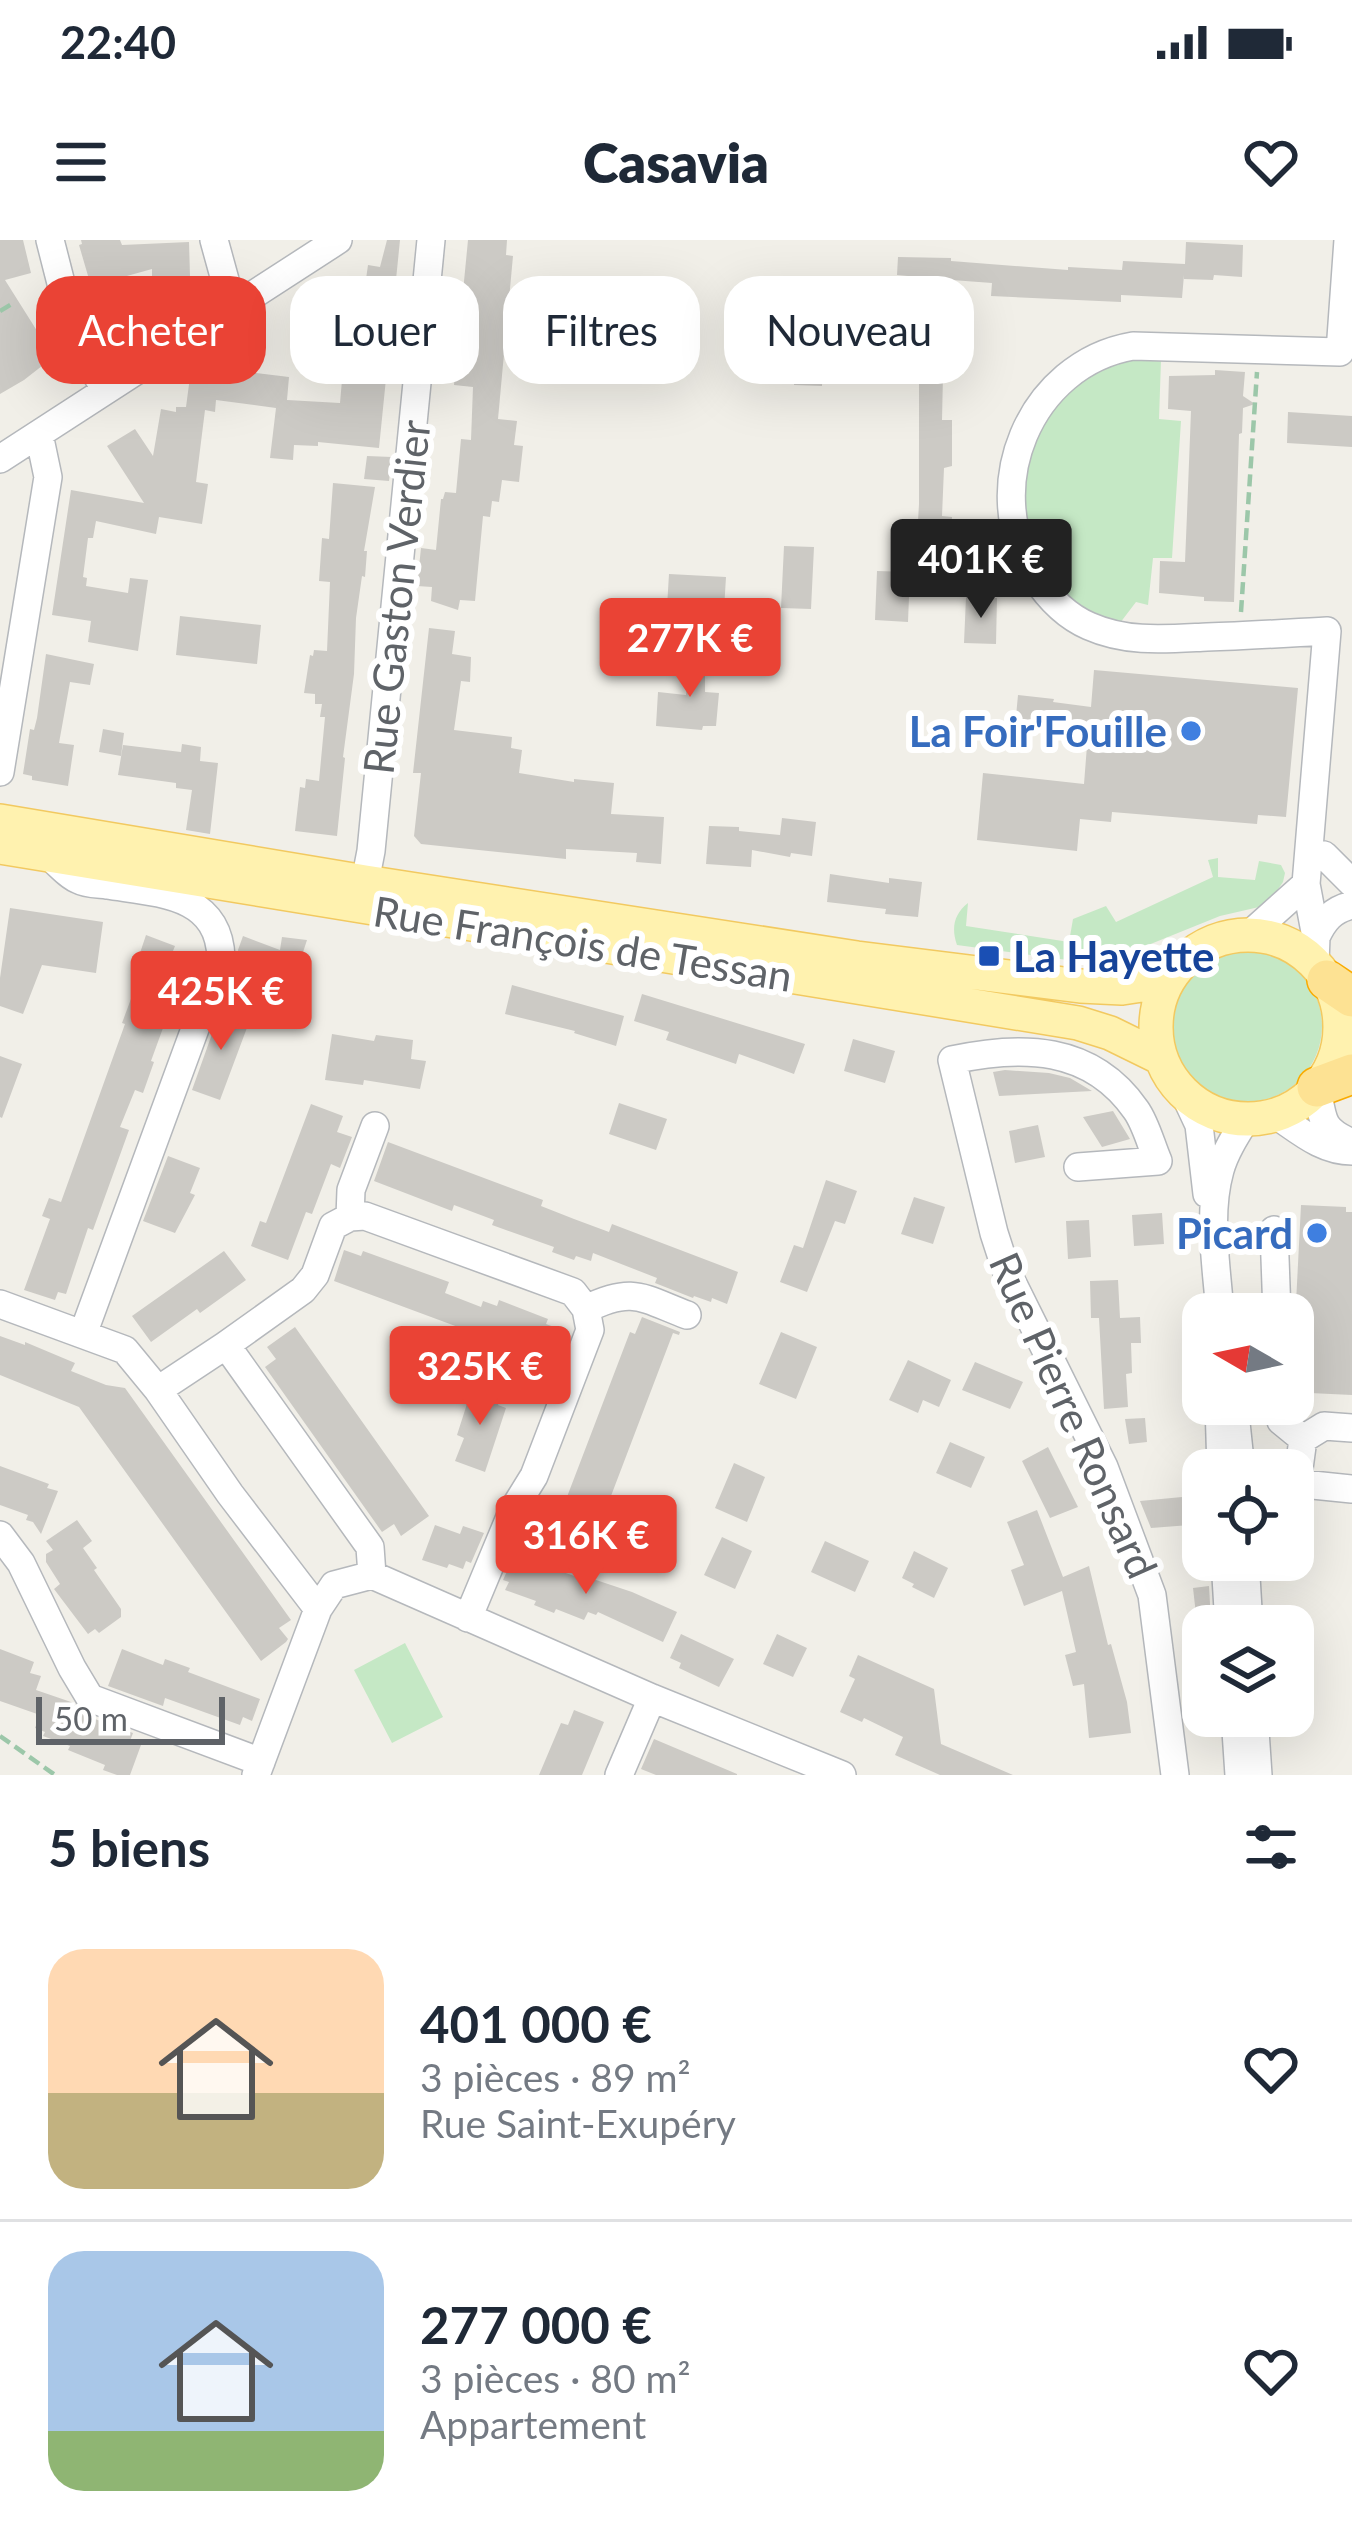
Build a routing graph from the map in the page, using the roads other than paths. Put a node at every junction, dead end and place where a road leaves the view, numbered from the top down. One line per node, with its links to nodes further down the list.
1 (50, 240): 10 (street)
2 (214, 240): 6 (street)
3 (338, 240): 7 (street)
4 (431, 240): 19 (street, Rue Gaston Verdier)
5 (1348, 240): 8 (street)
6 (224, 276)
7 (266, 287)
8 (1346, 353): 13 (street)
9 (115, 384): 10 (street)
10 (106, 390): 11 (street)
11 (39, 434): 12 (street); 14 (street)
12 (0, 459)
13 (1340, 630): 17 (street)
14 (0, 772)
15 (0, 820): 19 (main road)
16 (0, 848): 18 (main road, Rue François de Tessan)
17 (1309, 853): 20 (street); 21 (street)
18 (49, 856): 26 (main road, Rue François de Tessan); 41 (street)
19 (365, 882): 25 (main road)
20 (1306, 884): 21 (street); 23 (street); 24 (street)
21 (1352, 884)
22 (1352, 904): 24 (street)
23 (1249, 934): 24 (main road); 25 (main road)
24 (1327, 969): 27 (main road)
25 (1168, 981): 26 (main road)
26 (1161, 1058): 28 (main road)
27 (1335, 1081): 29 (main road); 31 (street)
28 (1186, 1095): 29 (main road); 33 (street)
29 (1261, 1117): 31 (street); 33 (street)
30 (375, 1126): 34 (street)
31 (1352, 1147)
32 (1078, 1167): 60 (street, Rue Pierre Ronsard)
33 (1213, 1215): 36 (street)
34 (350, 1217): 39 (street); 42 (street)
35 (1274, 1230): 37 (street)
36 (1219, 1293)
37 (1276, 1293)
38 (0, 1304): 41 (street)
39 (586, 1309): 40 (street); 53 (street)
40 (687, 1316)
41 (83, 1334): 43 (street)
42 (226, 1345): 43 (street); 51 (street)
43 (158, 1390): 52 (street)
44 (1286, 1425): 46 (street)
45 (1352, 1428): 46 (street)
46 (1303, 1439): 47 (street)
47 (1301, 1449)
48 (1314, 1485): 49 (street)
49 (1352, 1489)
50 (0, 1535): 57 (street)
51 (372, 1576): 52 (street); 53 (street)
52 (317, 1609): 57 (street)
53 (469, 1618): 54 (street)
54 (652, 1698): 58 (street); 59 (street)
55 (1236, 1737): 61 (street)
56 (1256, 1737): 62 (street)
57 (259, 1768)
58 (619, 1775)
59 (842, 1775)
60 (1175, 1775)
61 (1239, 1775)
62 (1258, 1775)

